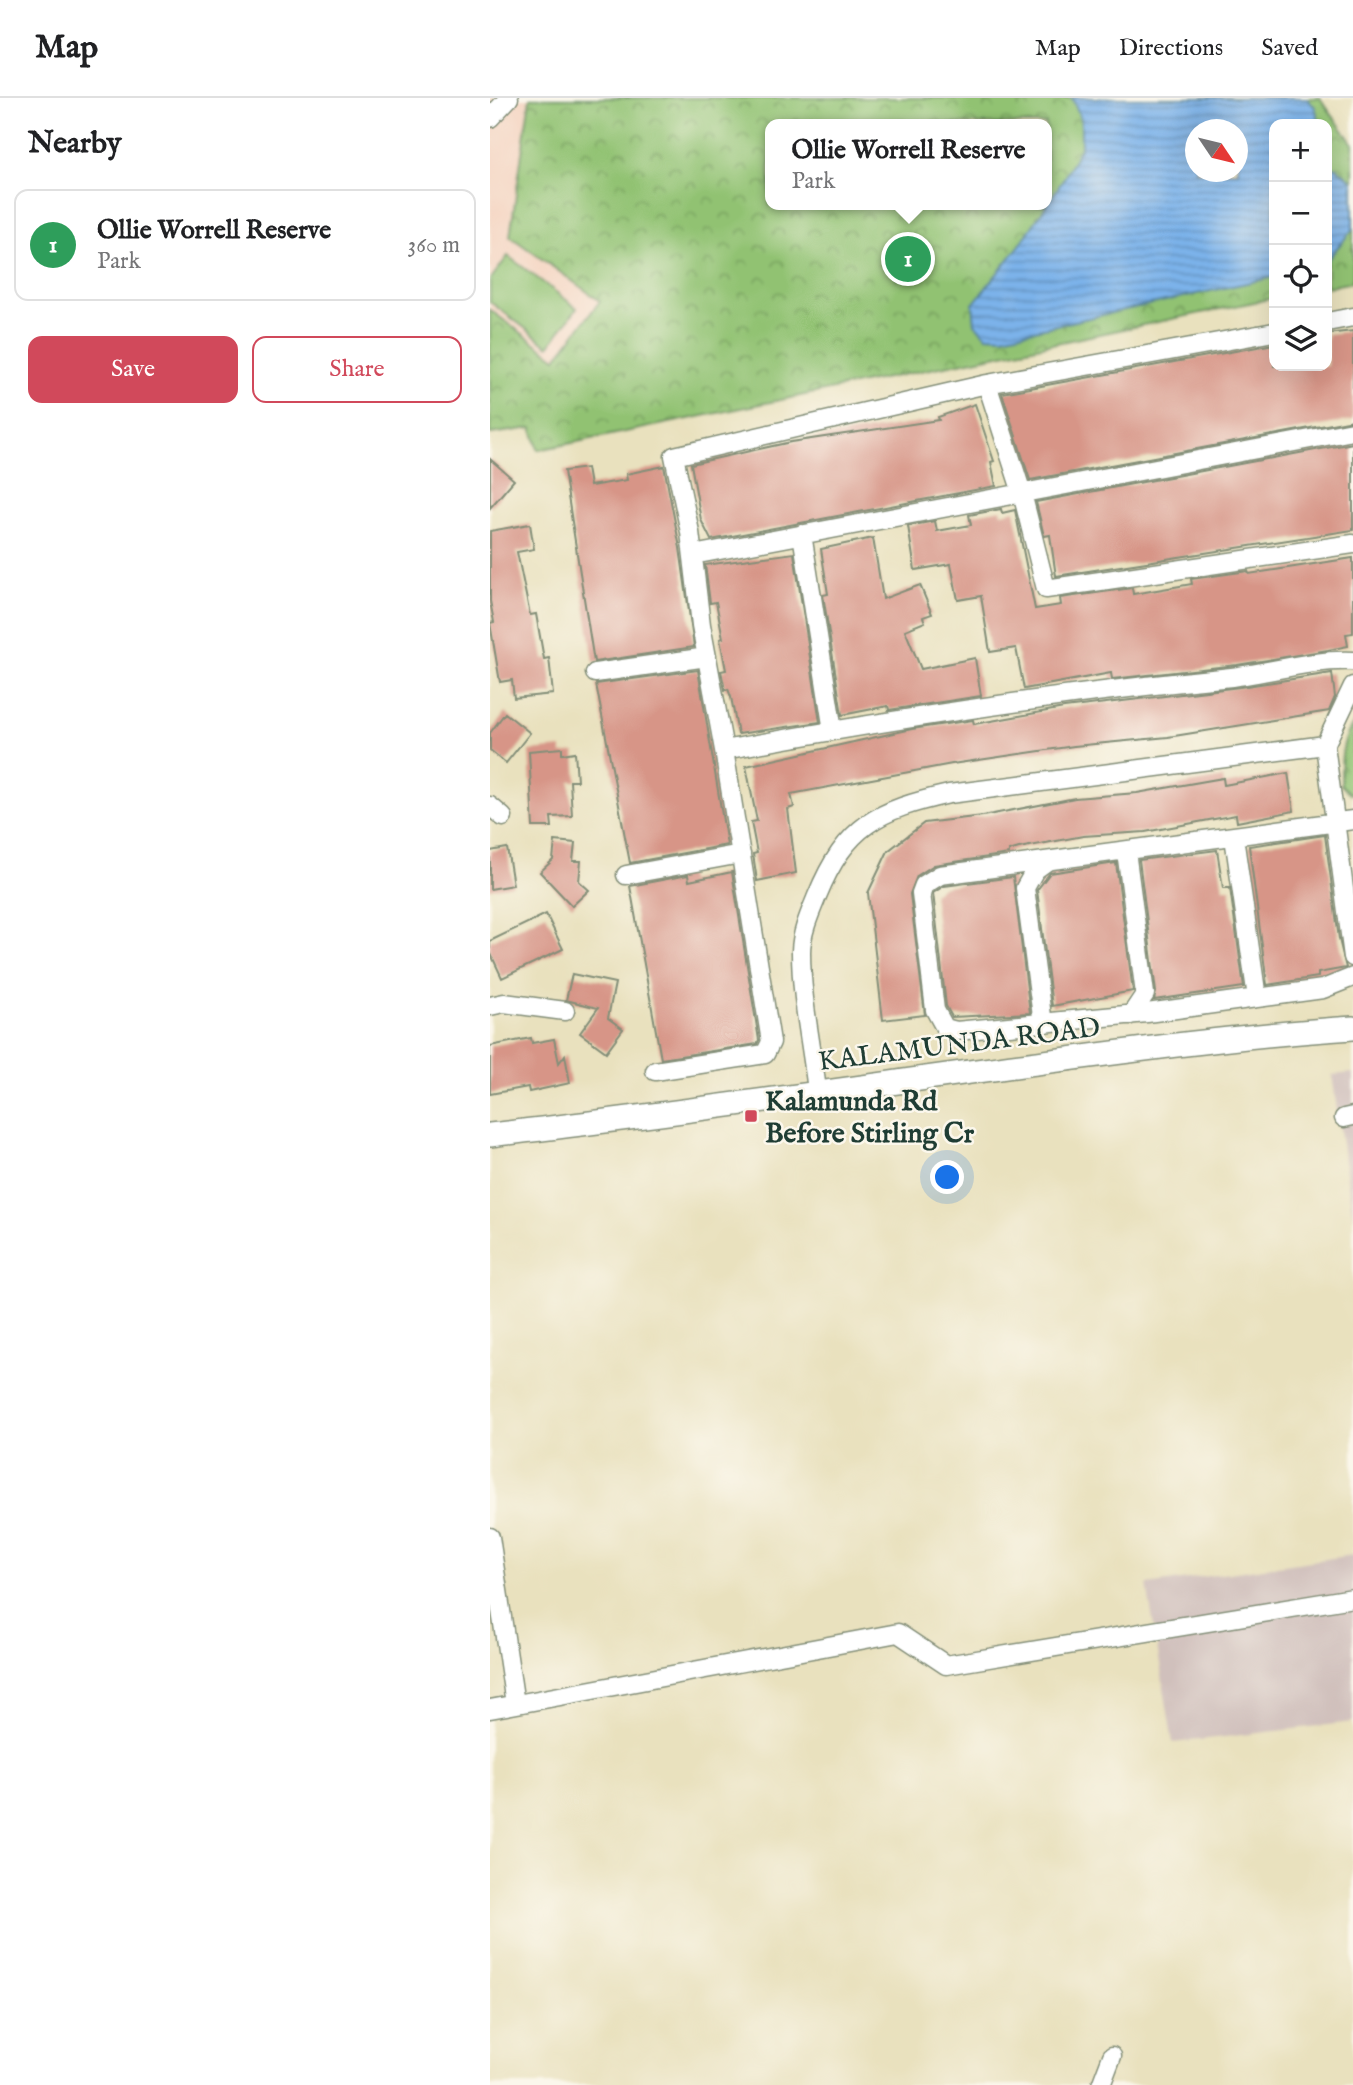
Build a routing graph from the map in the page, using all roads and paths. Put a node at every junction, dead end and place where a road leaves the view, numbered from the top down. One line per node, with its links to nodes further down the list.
1 (509, 98): 2 (street)
2 (490, 118)
3 (1353, 317): 4 (street)
4 (1332, 321)
5 (1269, 333): 6 (street)
6 (986, 384): 8 (street); 11 (street)
7 (1353, 431): 8 (street)
8 (1021, 493): 9 (street); 10 (street)
9 (802, 534): 11 (street); 16 (street)
10 (1353, 544)
11 (693, 555): 12 (street)
12 (707, 657): 14 (street); 18 (street)
13 (1353, 661): 16 (street)
14 (595, 673)
15 (1353, 685): 17 (street)
16 (833, 731): 18 (street)
17 (1325, 745): 19 (street); 34 (street)
18 (724, 750): 22 (street)
19 (1345, 821): 20 (street); 25 (street)
20 (1234, 837): 21 (street); 27 (street)
21 (1126, 852): 23 (street); 30 (street)
22 (741, 854): 24 (street); 33 (street)
23 (1051, 862): 31 (street); 31 (street)
24 (626, 875)
25 (1353, 957)
26 (1353, 977): 27 (street)
27 (1257, 998): 30 (street)
28 (490, 1006): 29 (street)
29 (565, 1010)
30 (1131, 1015): 31 (street)
31 (1043, 1024)
32 (1353, 1028): 34 (main road, KALAMUNDA ROAD)
33 (655, 1071)
34 (817, 1091): 35 (main road, KALAMUNDA ROAD)
35 (490, 1135)
36 (490, 1537): 38 (street)
37 (1353, 1598): 38 (street)
38 (514, 1704): 39 (street)
39 (490, 1709)
40 (1112, 2056): 41 (street)
41 (1101, 2085)

